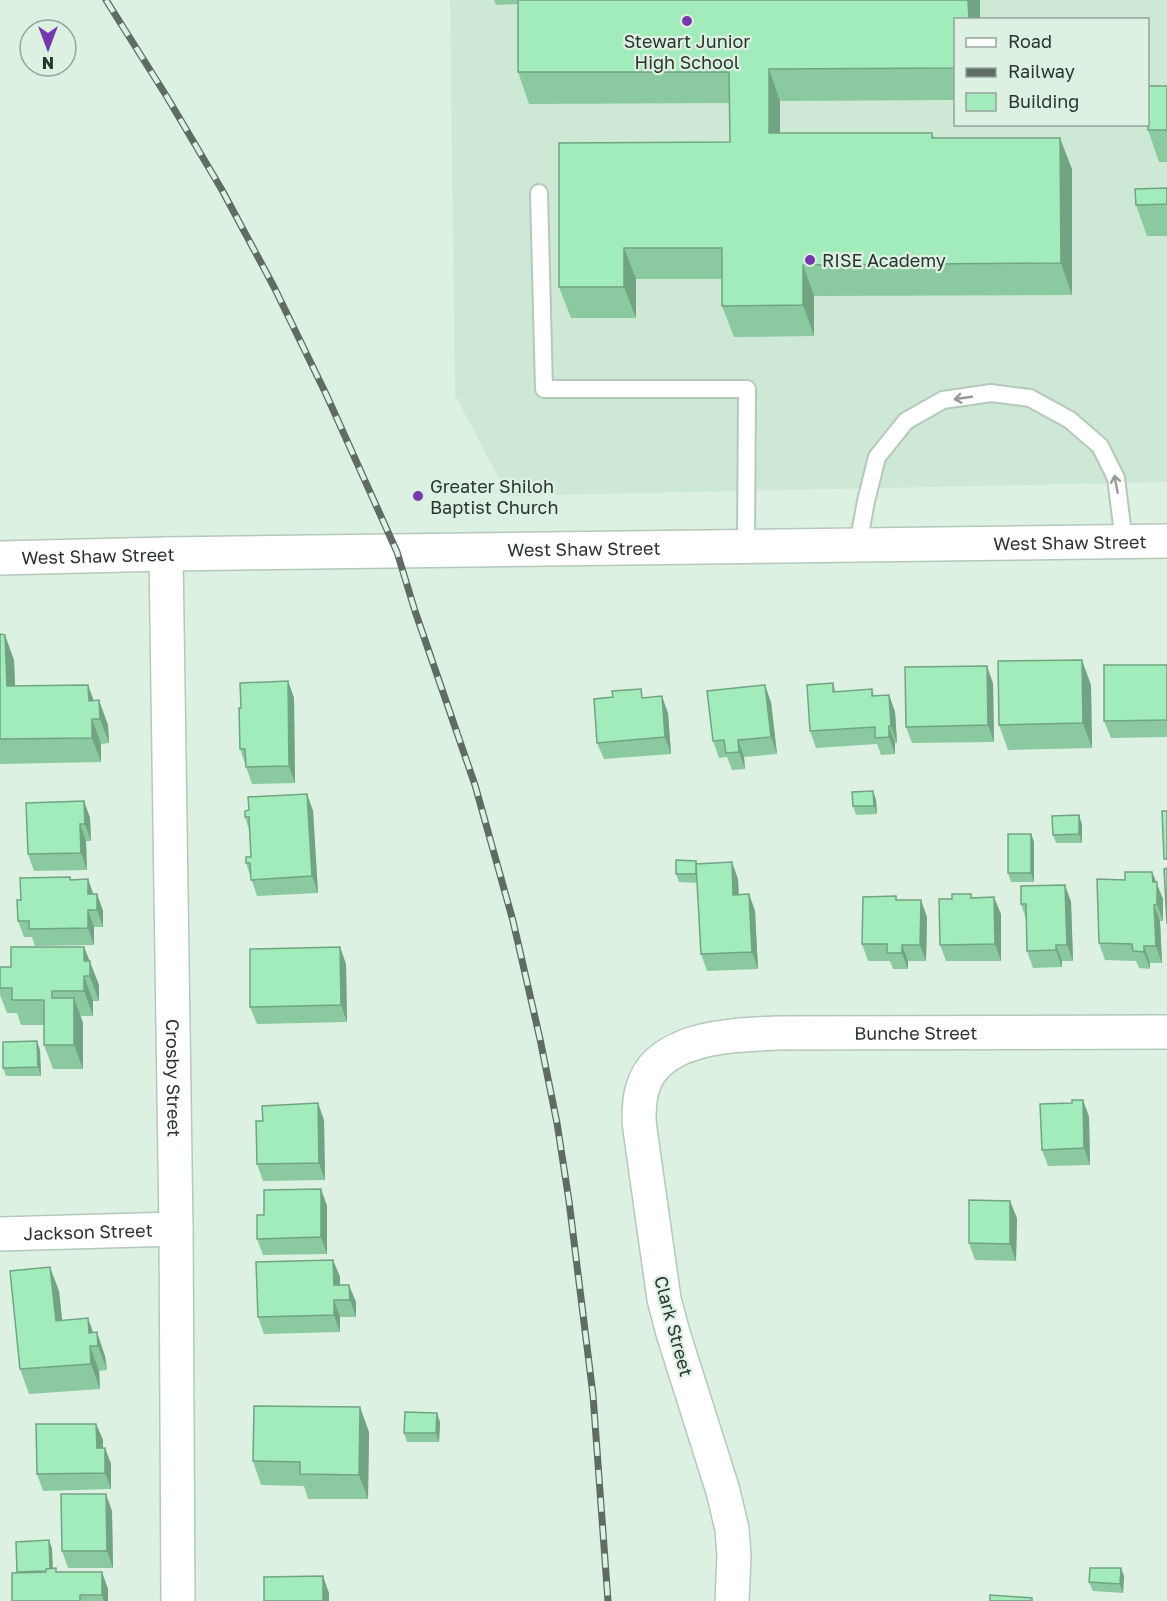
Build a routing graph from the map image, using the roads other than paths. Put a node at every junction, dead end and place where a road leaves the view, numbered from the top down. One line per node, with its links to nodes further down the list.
1 (539, 193): 5 (lane)
2 (1167, 541): 3 (street, West Shaw Street)
3 (1124, 542): 4 (street, West Shaw Street); 4 (lane, one-way to 4)
4 (858, 545): 5 (street, West Shaw Street)
5 (746, 547): 6 (street, West Shaw Street)
6 (166, 554): 7 (street, West Shaw Street); 10 (street, Crosby Street)
7 (0, 558)
8 (1167, 1032): 9 (street, Bunche Street)
9 (669, 1055): 13 (street, Clark Street)
10 (176, 1229): 11 (street, Jackson Street); 12 (street, Crosby Street)
11 (0, 1234)
12 (178, 1601)
13 (732, 1601)

